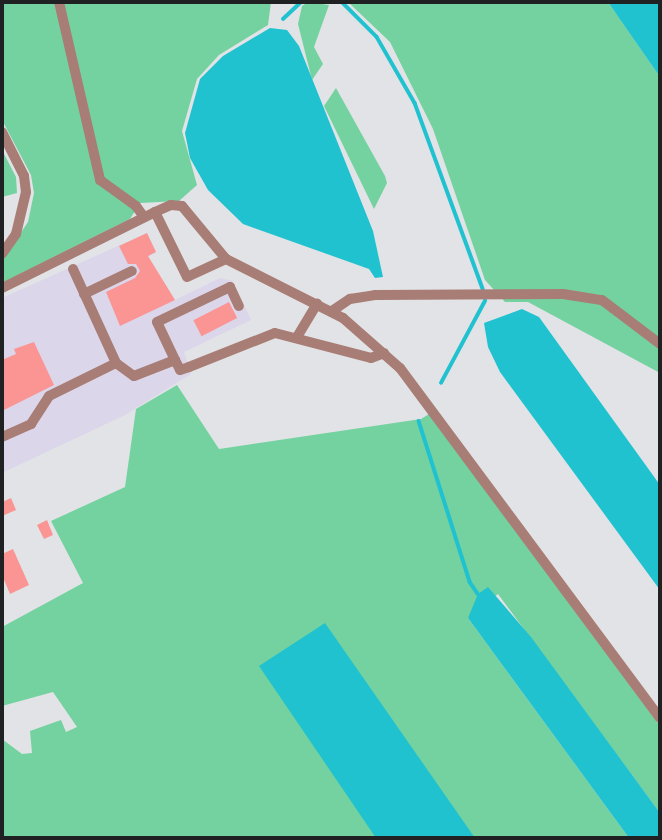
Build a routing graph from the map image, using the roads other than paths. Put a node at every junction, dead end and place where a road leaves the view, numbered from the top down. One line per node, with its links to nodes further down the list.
1 (59, 2): 4 (lane)
2 (2, 132): 5 (lane)
3 (155, 212): 4 (lane); 6 (lane); 6 (lane)
4 (144, 218): 9 (lane)
5 (2, 254)
6 (226, 259): 11 (lane)
7 (73, 269): 10 (lane)
8 (132, 271): 10 (lane)
9 (2, 289)
10 (84, 293): 18 (lane)
11 (317, 304): 13 (lane); 14 (lane)
12 (239, 306): 17 (lane)
13 (332, 312): 15 (lane); 16 (lane)
14 (297, 337): 16 (lane); 17 (lane)
15 (660, 344)
16 (384, 353): 20 (lane)
17 (175, 360): 18 (lane)
18 (116, 363): 19 (lane)
19 (2, 437)
20 (660, 718)

